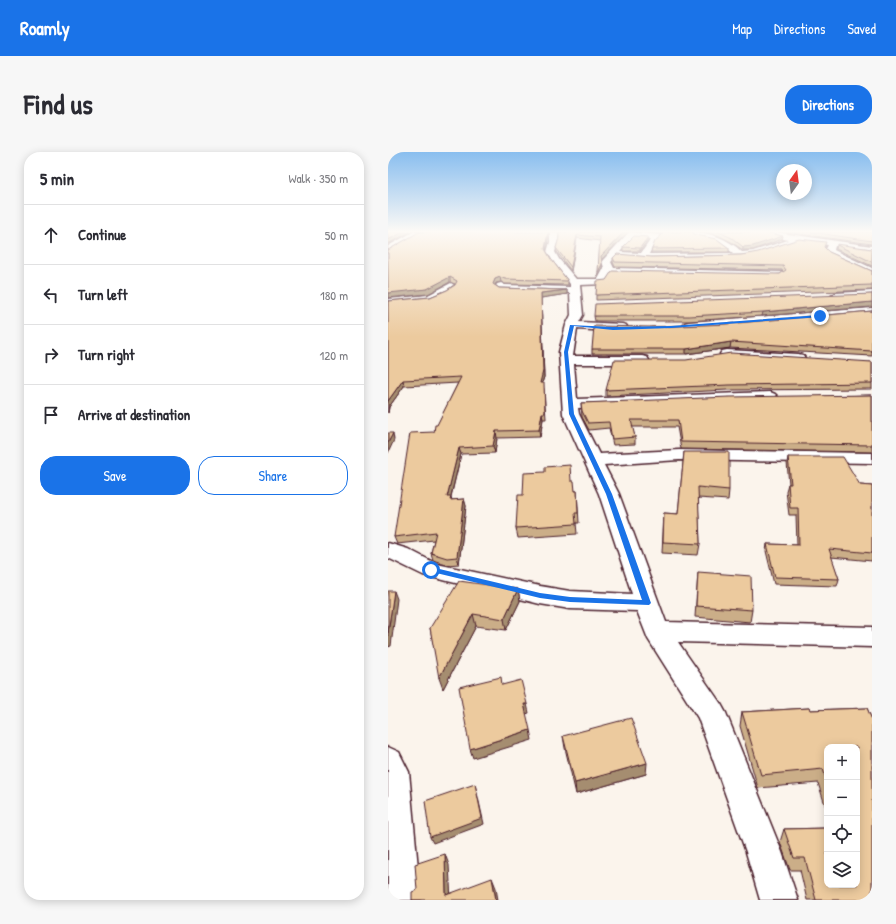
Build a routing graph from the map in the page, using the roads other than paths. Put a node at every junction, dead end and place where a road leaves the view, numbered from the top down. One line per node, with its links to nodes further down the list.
1 (562, 267): 11 (street)
2 (609, 267): 4 (street)
3 (862, 267): 5 (street)
4 (607, 271): 6 (street); 11 (street)
5 (872, 272)
6 (779, 274)
7 (451, 286): 13 (street)
8 (501, 286): 11 (street)
9 (872, 294): 12 (street)
10 (388, 295): 13 (street)
11 (578, 295): 18 (street)
12 (822, 296)
13 (400, 300): 14 (street)
14 (388, 302)
15 (872, 311): 17 (street)
16 (716, 313): 17 (street)
17 (723, 324): 19 (street)
18 (572, 325): 20 (street); 23 (street)
19 (678, 326)
20 (632, 328)
21 (715, 356): 22 (street)
22 (813, 359)
23 (568, 360): 24 (street); 26 (street)
24 (655, 360)
25 (786, 397): 26 (street)
26 (569, 404): 28 (street)
27 (872, 458): 28 (street)
28 (593, 460): 30 (street)
29 (388, 550): 30 (street)
30 (647, 603): 31 (street)
31 (657, 632): 32 (street); 35 (street)
32 (872, 637)
33 (388, 762): 34 (street)
34 (402, 900)
35 (779, 900)

